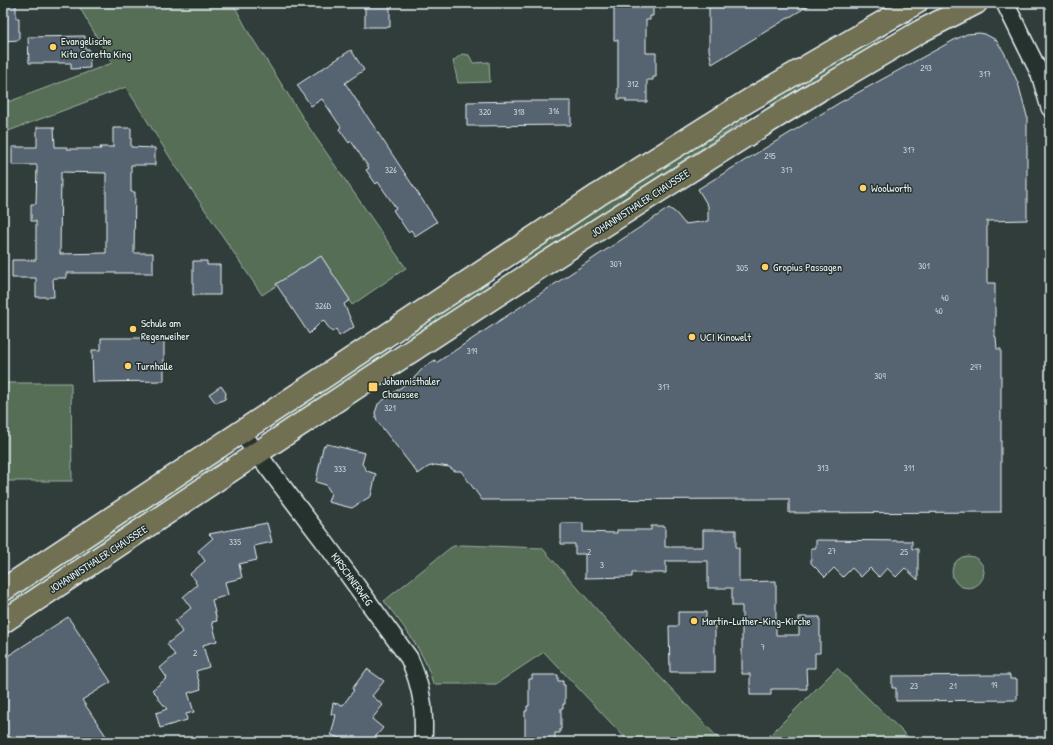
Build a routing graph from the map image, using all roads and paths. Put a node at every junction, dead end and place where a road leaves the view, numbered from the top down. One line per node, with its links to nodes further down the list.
1 (916, 3): 5 (main road)
2 (976, 3): 6 (main road, JOHANNISTHALER CHAUSSEE)
3 (1005, 3): 4 (street)
4 (1050, 108)
5 (241, 432): 6 (street, KIRSCHNERWEG); 7 (main road)
6 (257, 454): 8 (main road, JOHANNISTHALER CHAUSSEE); 9 (street, KIRSCHNERWEG)
7 (3, 590)
8 (3, 622)
9 (423, 742)

